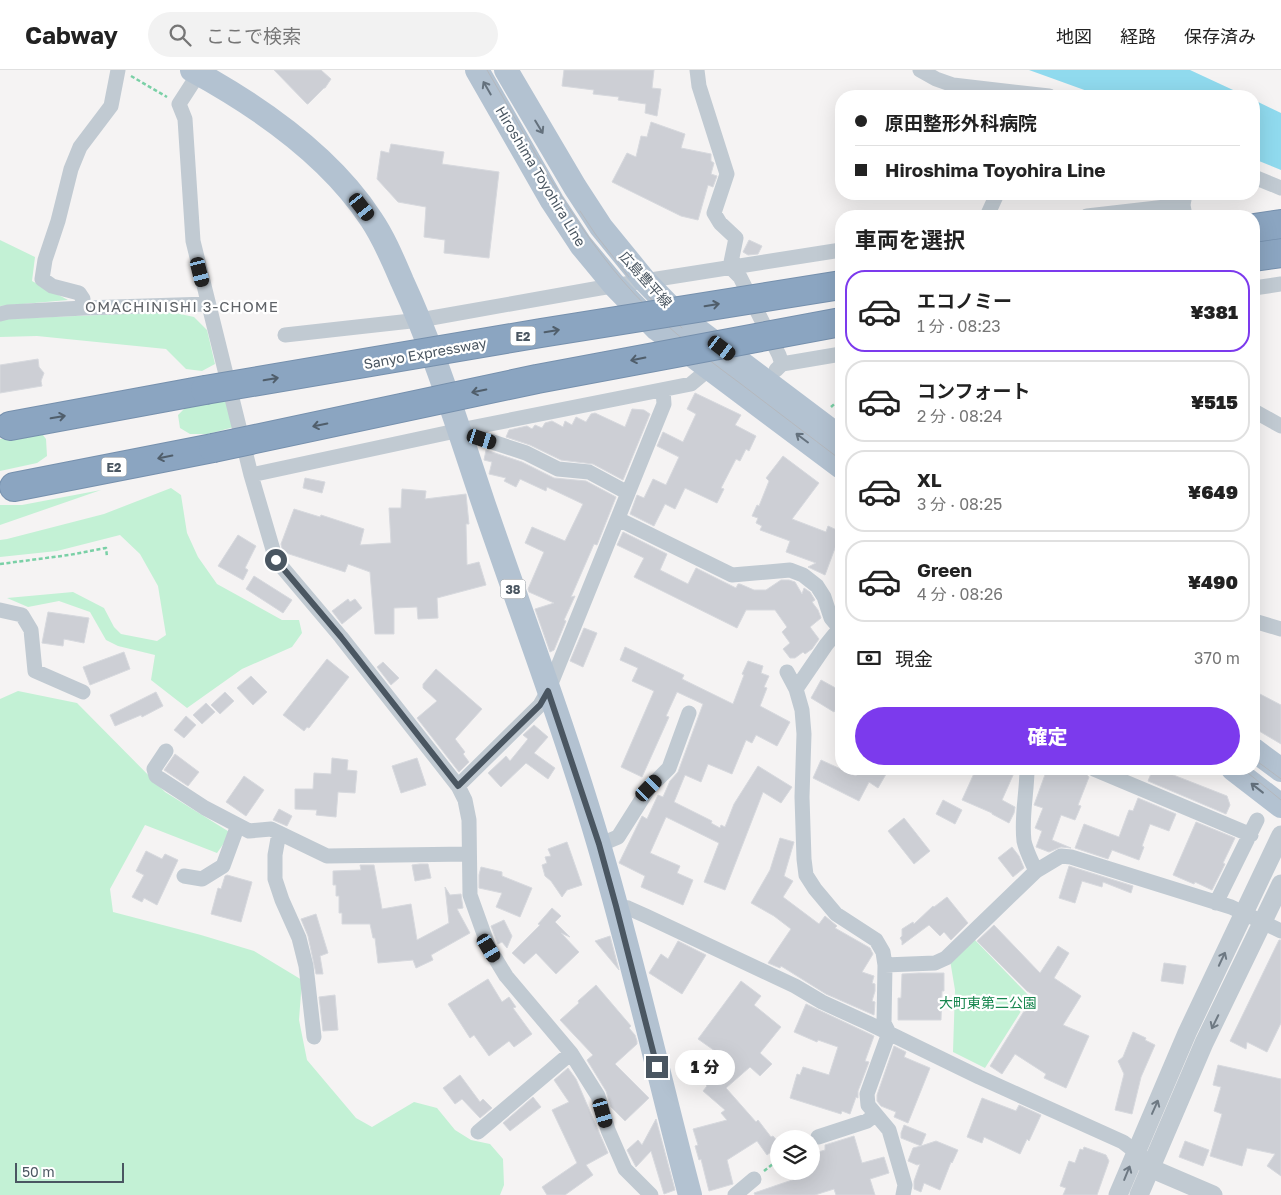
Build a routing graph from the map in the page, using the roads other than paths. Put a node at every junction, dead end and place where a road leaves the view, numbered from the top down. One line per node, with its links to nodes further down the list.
1 (477, 70): 22 (main road, Hiroshima Toyohira Line, one-way to 1)
2 (506, 70): 20 (main road, 広島豊平線, one-way to 20)
3 (697, 70): 19 (street)
4 (920, 70): 7 (street)
5 (197, 71): 25 (street); 28 (main road, 38)
6 (124, 72): 26 (street)
7 (953, 84): 8 (street); 9 (street)
8 (968, 90)
9 (1001, 90)
10 (1260, 179): 11 (street)
11 (1281, 188)
12 (1184, 205): 13 (street)
13 (1140, 210)
14 (1281, 224): 15 (highway)
15 (1260, 227)
16 (835, 251): 19 (street)
17 (1281, 253): 18 (highway)
18 (1260, 256)
19 (730, 268): 20 (street); 32 (street)
20 (645, 281): 22 (street); 34 (main road, 広島豊平線)
21 (1281, 284): 24 (street)
22 (615, 286): 28 (street); 33 (main road, Hiroshima Toyohira Line)
23 (835, 286): 37 (highway, Sanyo Expressway / E2, one-way to 23, bridge)
24 (1260, 287)
25 (208, 304): 26 (street); 42 (street)
26 (84, 308): 27 (street)
27 (0, 314)
28 (420, 320): 30 (street); 39 (main road, 38)
29 (835, 323): 43 (highway, E2, one-way to 43, bridge)
30 (285, 335)
31 (835, 355): 32 (street)
32 (782, 364): 34 (street)
33 (709, 369): 35 (street); 41 (main road, Hiroshima Toyohira Line, one-way to 33)
34 (764, 379): 40 (main road, 広島豊平線)
35 (663, 390): 39 (street); 44 (street)
36 (1260, 414): 38 (street)
37 (10, 426)
38 (1281, 426)
39 (459, 431): 42 (street); 44 (street); 53 (main road, 38)
40 (835, 433)
41 (835, 463)
42 (251, 475): 62 (street)
43 (14, 487)
44 (628, 493): 45 (street)
45 (618, 519): 47 (street); 53 (street)
46 (0, 610): 54 (street)
47 (835, 623)
48 (1260, 623): 49 (street)
49 (1281, 629)
50 (835, 635): 52 (street)
51 (787, 672): 52 (street)
52 (796, 689): 79 (street)
53 (548, 691): 62 (street); 69 (main road, 38)
54 (83, 692)
55 (689, 713): 69 (street)
56 (166, 751): 65 (street)
57 (1260, 754): 58 (main road)
58 (1281, 770)
59 (1026, 775): 71 (street)
60 (1108, 775): 67 (street)
61 (1241, 775): 63 (main road, one-way to 61)
62 (458, 786): 70 (street)
63 (1281, 806)
64 (1257, 820): 67 (street)
65 (238, 825): 66 (street); 72 (street)
66 (279, 833): 70 (street); 81 (street)
67 (1251, 835): 74 (street)
68 (1281, 835): 76 (street)
69 (599, 844): 75 (main road, 38)
70 (468, 854): 82 (street)
71 (1036, 871): 74 (street); 79 (street)
72 (184, 876)
73 (1281, 884): 77 (street)
74 (1216, 903): 76 (street)
75 (616, 906): 80 (street); 90 (main road, 38)
76 (1244, 914): 77 (street); 86 (street, one-way to 76)
77 (1262, 923): 78 (street); 87 (street, one-way to 87)
78 (1281, 931)
79 (885, 965): 80 (street)
80 (889, 1033): 83 (street); 86 (street)
81 (314, 1037)
82 (571, 1053): 84 (street); 89 (street)
83 (875, 1115): 85 (street); 92 (street)
84 (478, 1132)
85 (820, 1136)
86 (1136, 1152): 87 (street); 93 (street, one-way to 86)
87 (1150, 1168): 94 (street); 95 (street)
88 (754, 1179): 91 (street)
89 (651, 1195)
90 (690, 1195)
91 (735, 1195)
92 (902, 1195)
93 (1118, 1195)
94 (1140, 1195)
95 (1213, 1195)

